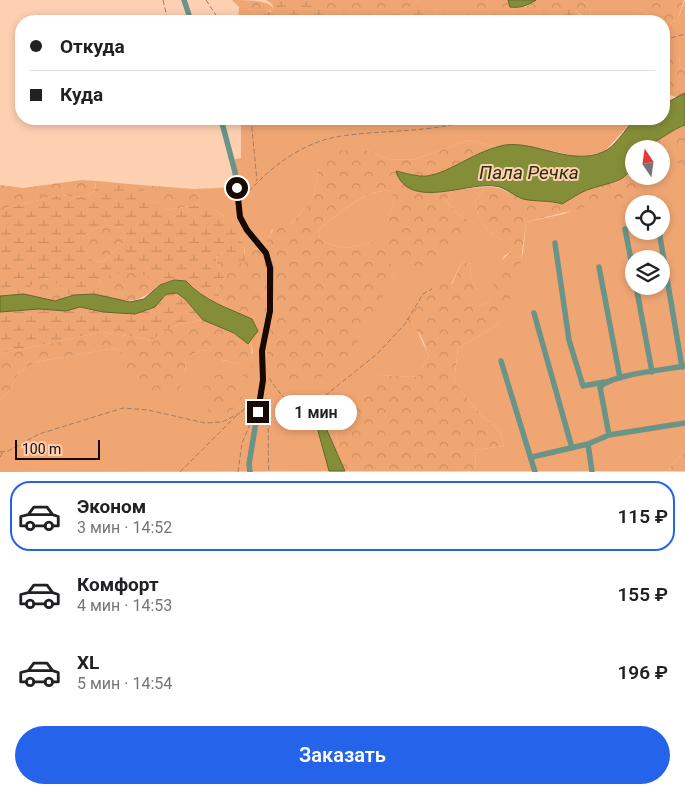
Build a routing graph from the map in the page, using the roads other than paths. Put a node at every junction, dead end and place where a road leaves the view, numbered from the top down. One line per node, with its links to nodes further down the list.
1 (184, 0): 2 (street)
2 (189, 15)
3 (223, 125): 19 (street)
4 (661, 240): 10 (street)
5 (555, 243): 13 (street)
6 (599, 267): 12 (street)
7 (638, 295): 11 (street)
8 (534, 313): 17 (street)
9 (501, 361): 18 (street)
10 (684, 367): 11 (street)
11 (652, 372): 12 (street)
12 (620, 378): 13 (street)
13 (604, 382): 15 (street)
14 (685, 423): 15 (street)
15 (609, 435): 16 (street)
16 (588, 444): 17 (street); 21 (street)
17 (572, 448): 18 (street)
18 (532, 457): 20 (street)
19 (250, 472)
20 (535, 472)
21 (592, 472)

